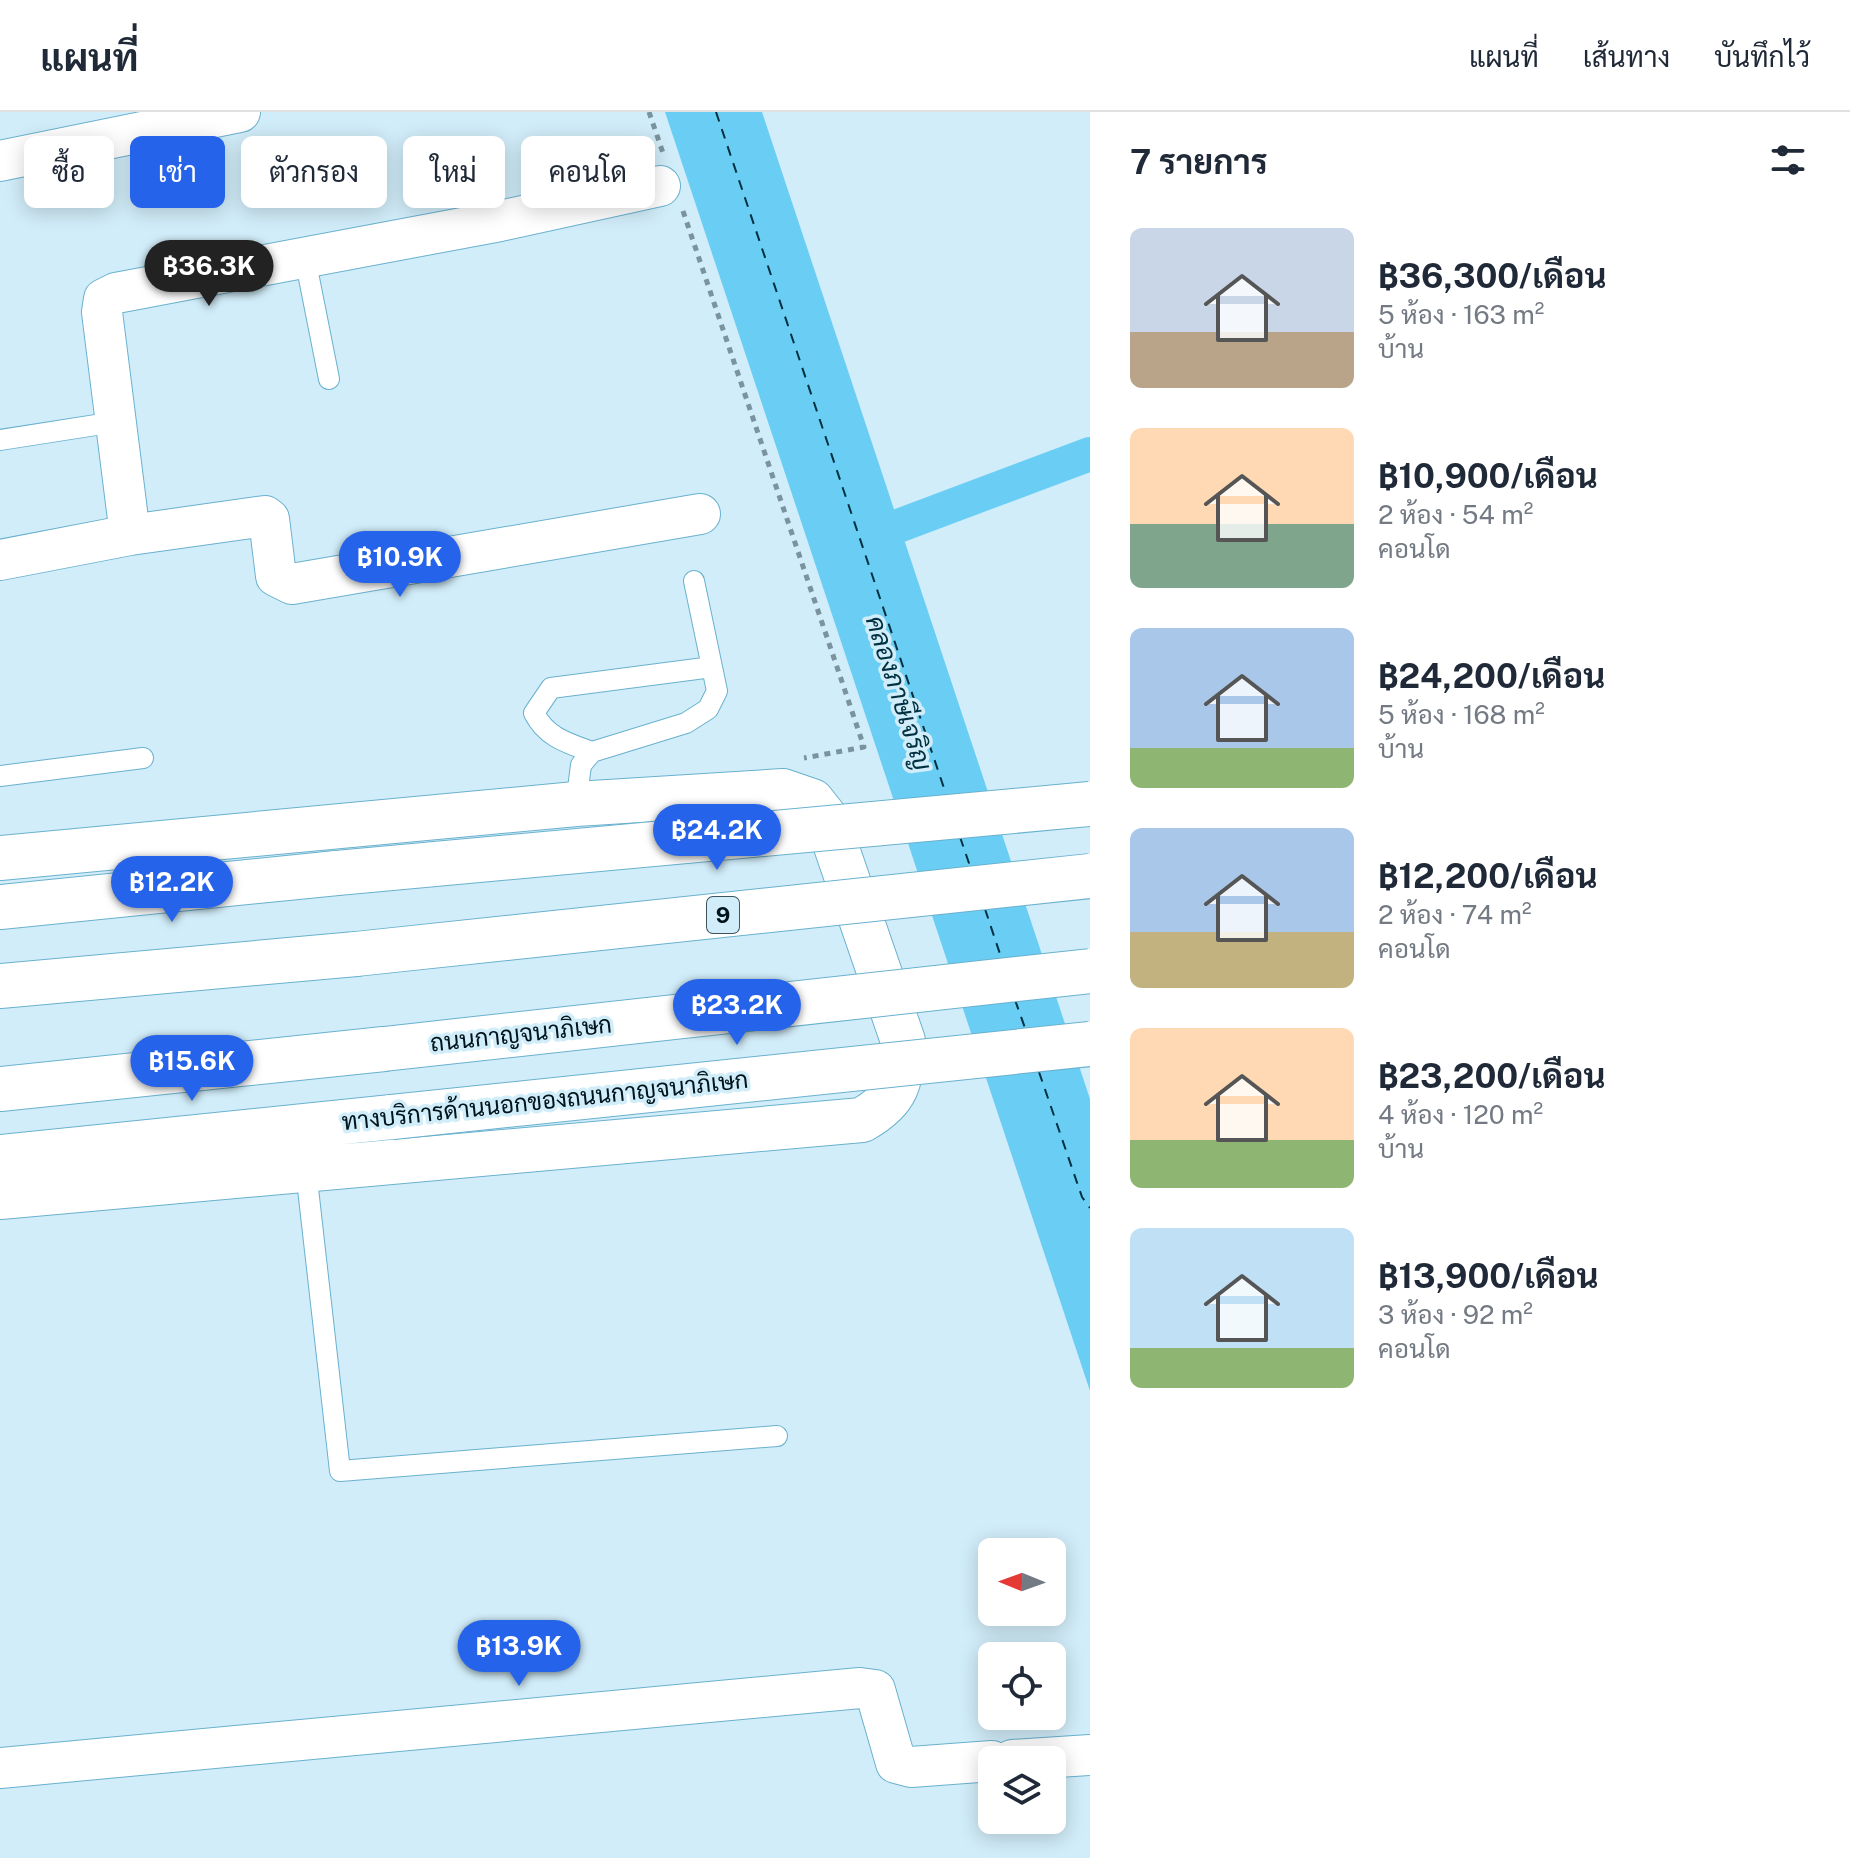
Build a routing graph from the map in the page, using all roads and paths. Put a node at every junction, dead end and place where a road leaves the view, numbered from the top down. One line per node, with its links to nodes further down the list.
1 (240, 112): 3 (street)
2 (649, 112): 4 (path)
3 (0, 161)
4 (668, 182): 5 (street); 16 (path)
5 (305, 258): 6 (lane); 7 (street)
6 (329, 379)
7 (115, 422): 8 (lane); 10 (street)
8 (0, 440)
9 (700, 514): 10 (street)
10 (130, 535): 11 (street)
11 (0, 560)
12 (694, 581): 13 (lane)
13 (712, 667): 14 (lane); 14 (lane)
14 (592, 752): 18 (lane)
15 (143, 758): 17 (lane)
16 (796, 759)
17 (0, 776)
18 (576, 804): 20 (main road); 28 (main road)
19 (1090, 804): 22 (main road, bridge)
20 (0, 858)
21 (1090, 876): 24 (main road, 9, bridge)
22 (0, 907)
23 (1090, 971): 26 (main road, ถนนกาญจนาภิเษก, bridge)
24 (0, 986)
25 (1090, 1044): 27 (main road, ทางบริการด้านนอกของถนนกาญจนาภิเษก, bridge)
26 (0, 1089)
27 (0, 1157)
28 (306, 1171): 29 (main road); 30 (lane)
29 (0, 1197)
30 (777, 1436)
31 (1090, 1755): 32 (street)
32 (1066, 1757)
33 (978, 1762): 34 (street)
34 (0, 1768)

